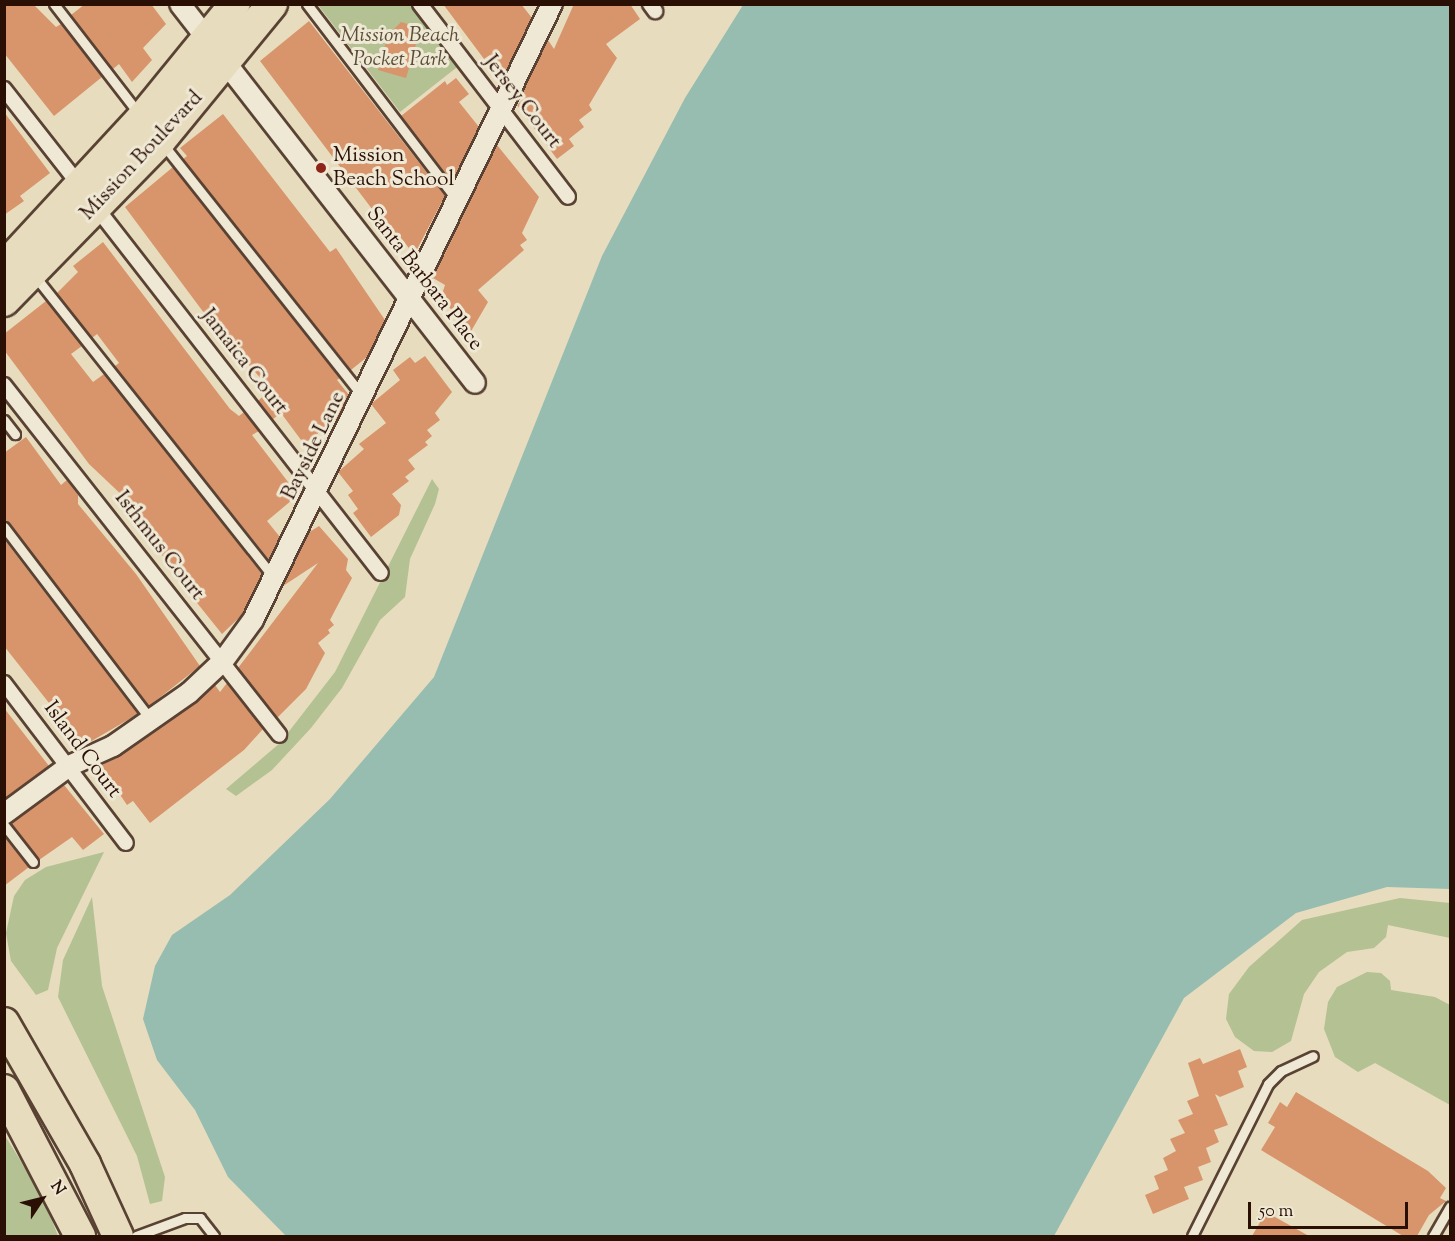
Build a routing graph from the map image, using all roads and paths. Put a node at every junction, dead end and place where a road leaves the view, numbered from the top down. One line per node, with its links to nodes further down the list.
1 (54, 4): 12 (lane)
2 (180, 4): 8 (street, Santa Barbara Place)
3 (235, 4): 8 (main road, Mission Boulevard)
4 (272, 4): 9 (main road, Mission Boulevard)
5 (307, 4): 16 (lane)
6 (420, 4): 11 (street, Jersey Court)
7 (544, 9): 11 (street, Bayside Lane)
8 (207, 38): 9 (street, Santa Barbara Place); 12 (main road, Mission Boulevard)
9 (225, 62): 13 (main road, Mission Boulevard); 18 (street, Santa Barbara Place)
10 (4, 89): 14 (street, Jamaica Court)
11 (501, 110): 15 (street, Jersey Court); 16 (street, Bayside Lane)
12 (142, 118): 14 (main road, Mission Boulevard)
13 (160, 141): 14 (main road, Mission Boulevard); 22 (lane)
14 (88, 196): 17 (main road, Mission Boulevard); 25 (street, Jamaica Court)
15 (568, 197)
16 (456, 199): 18 (street, Bayside Lane)
17 (16, 260): 19 (main road, Mission Boulevard); 28 (lane)
18 (410, 300): 20 (street, Santa Barbara Place); 22 (street, Bayside Lane)
19 (4, 301)
20 (475, 383)
21 (4, 385): 29 (street, Isthmus Court)
22 (364, 398): 25 (street, Bayside Lane)
23 (4, 420): 24 (lane)
24 (15, 434)
25 (319, 491): 27 (street, Jamaica Court); 28 (street, Bayside Lane)
26 (4, 527): 31 (lane)
27 (381, 573)
28 (275, 579): 29 (street, Bayside Lane)
29 (223, 661): 31 (street, Bayside Lane); 32 (street, Isthmus Court)
30 (4, 683): 33 (street, Island Court)
31 (153, 722): 33 (street, Bayside Lane)
32 (279, 735)
33 (69, 766): 34 (street, Bayside Lane); 36 (street, Island Court)
34 (4, 814)
35 (4, 825): 37 (lane)
36 (126, 843)
37 (33, 862)
38 (4, 1023): 39 (main road)
39 (15, 1053): 44 (main road)
40 (1313, 1056): 47 (lane)
41 (4, 1090): 43 (main road)
42 (1450, 1207): 48 (lane)
43 (80, 1236)
44 (118, 1236)
45 (136, 1236): 46 (lane)
46 (214, 1236)
47 (1192, 1236)
48 (1433, 1236)

